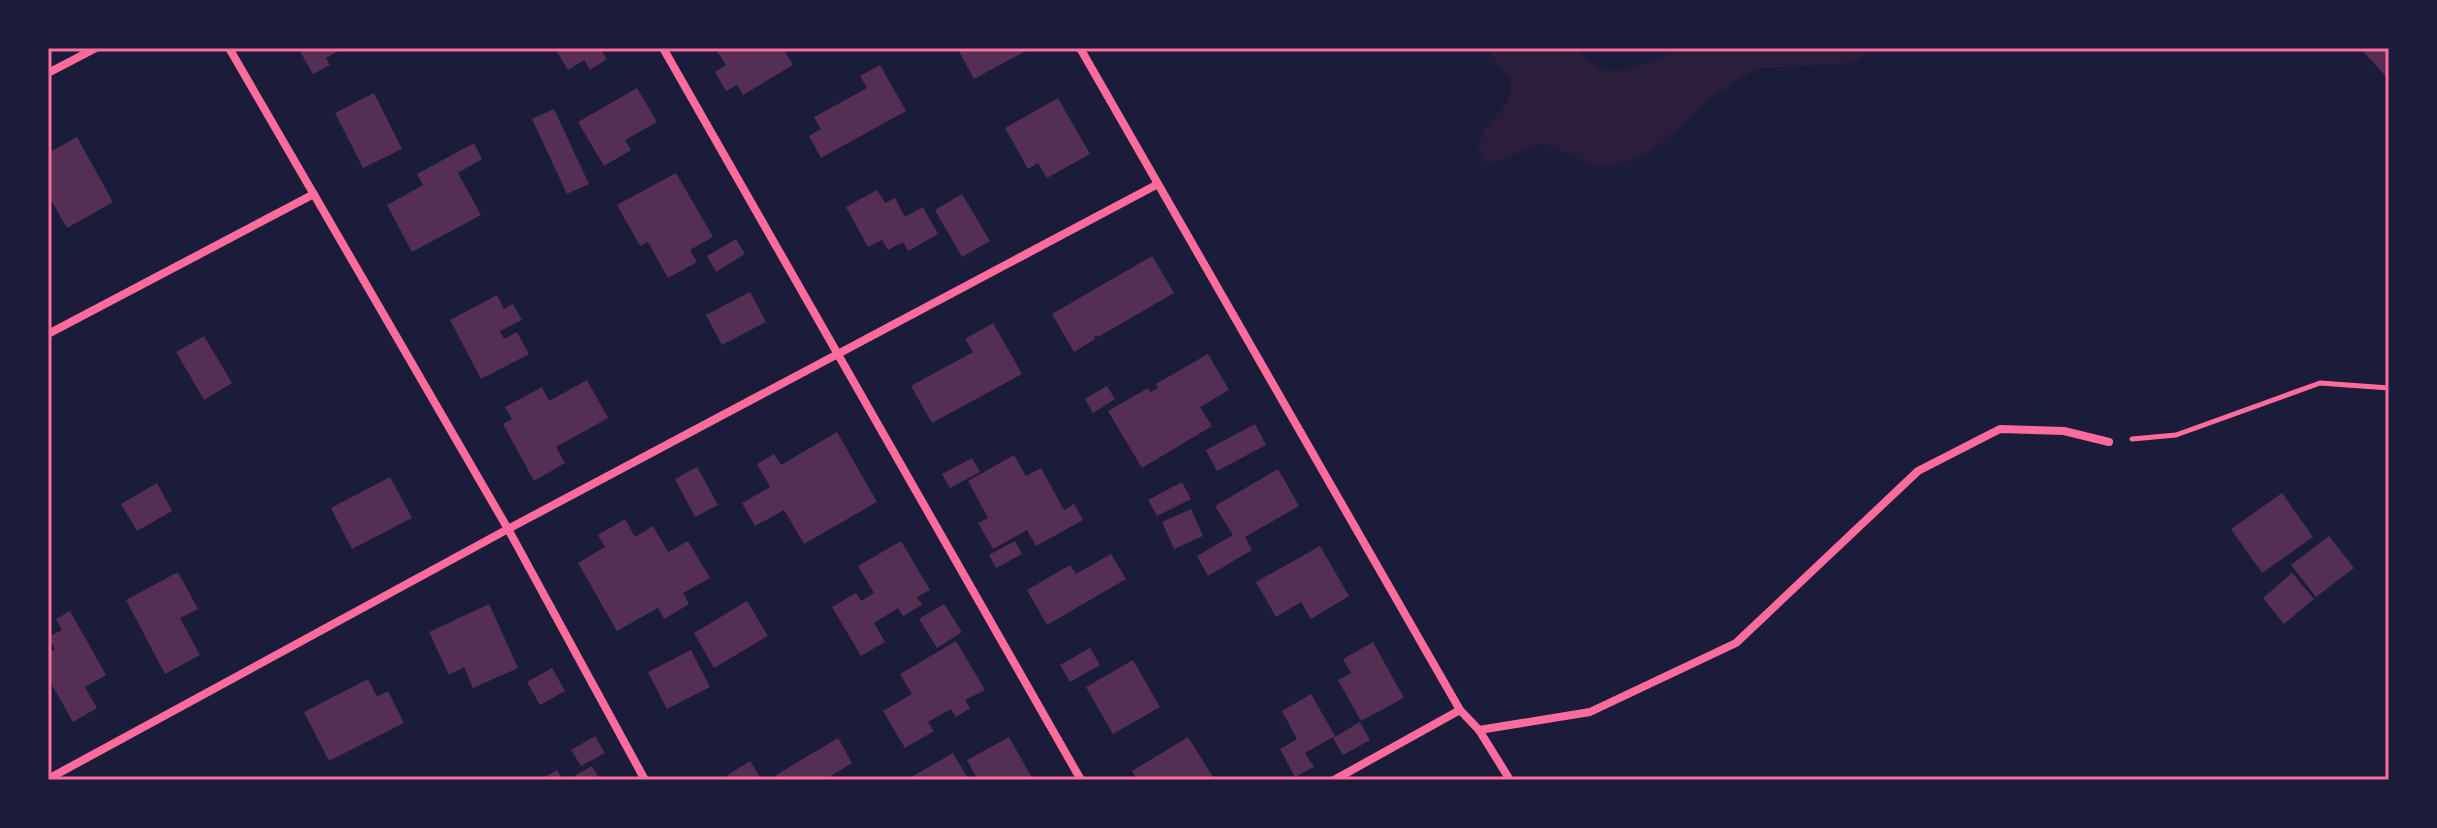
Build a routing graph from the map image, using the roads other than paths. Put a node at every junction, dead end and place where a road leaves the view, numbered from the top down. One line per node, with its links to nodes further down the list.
1 (96, 48): 5 (street)
2 (229, 48): 7 (street)
3 (663, 48): 9 (street)
4 (1080, 48): 6 (street)
5 (48, 73)
6 (1158, 184): 9 (street); 12 (street)
7 (314, 194): 8 (street); 11 (street)
8 (48, 334)
9 (838, 355): 11 (street); 16 (street)
10 (2109, 442): 13 (street)
11 (508, 529): 14 (street); 15 (street)
12 (1460, 710): 13 (street); 17 (street)
13 (1479, 730): 18 (street)
14 (48, 779)
15 (645, 780)
16 (1081, 780)
17 (1334, 780)
18 (1510, 780)

